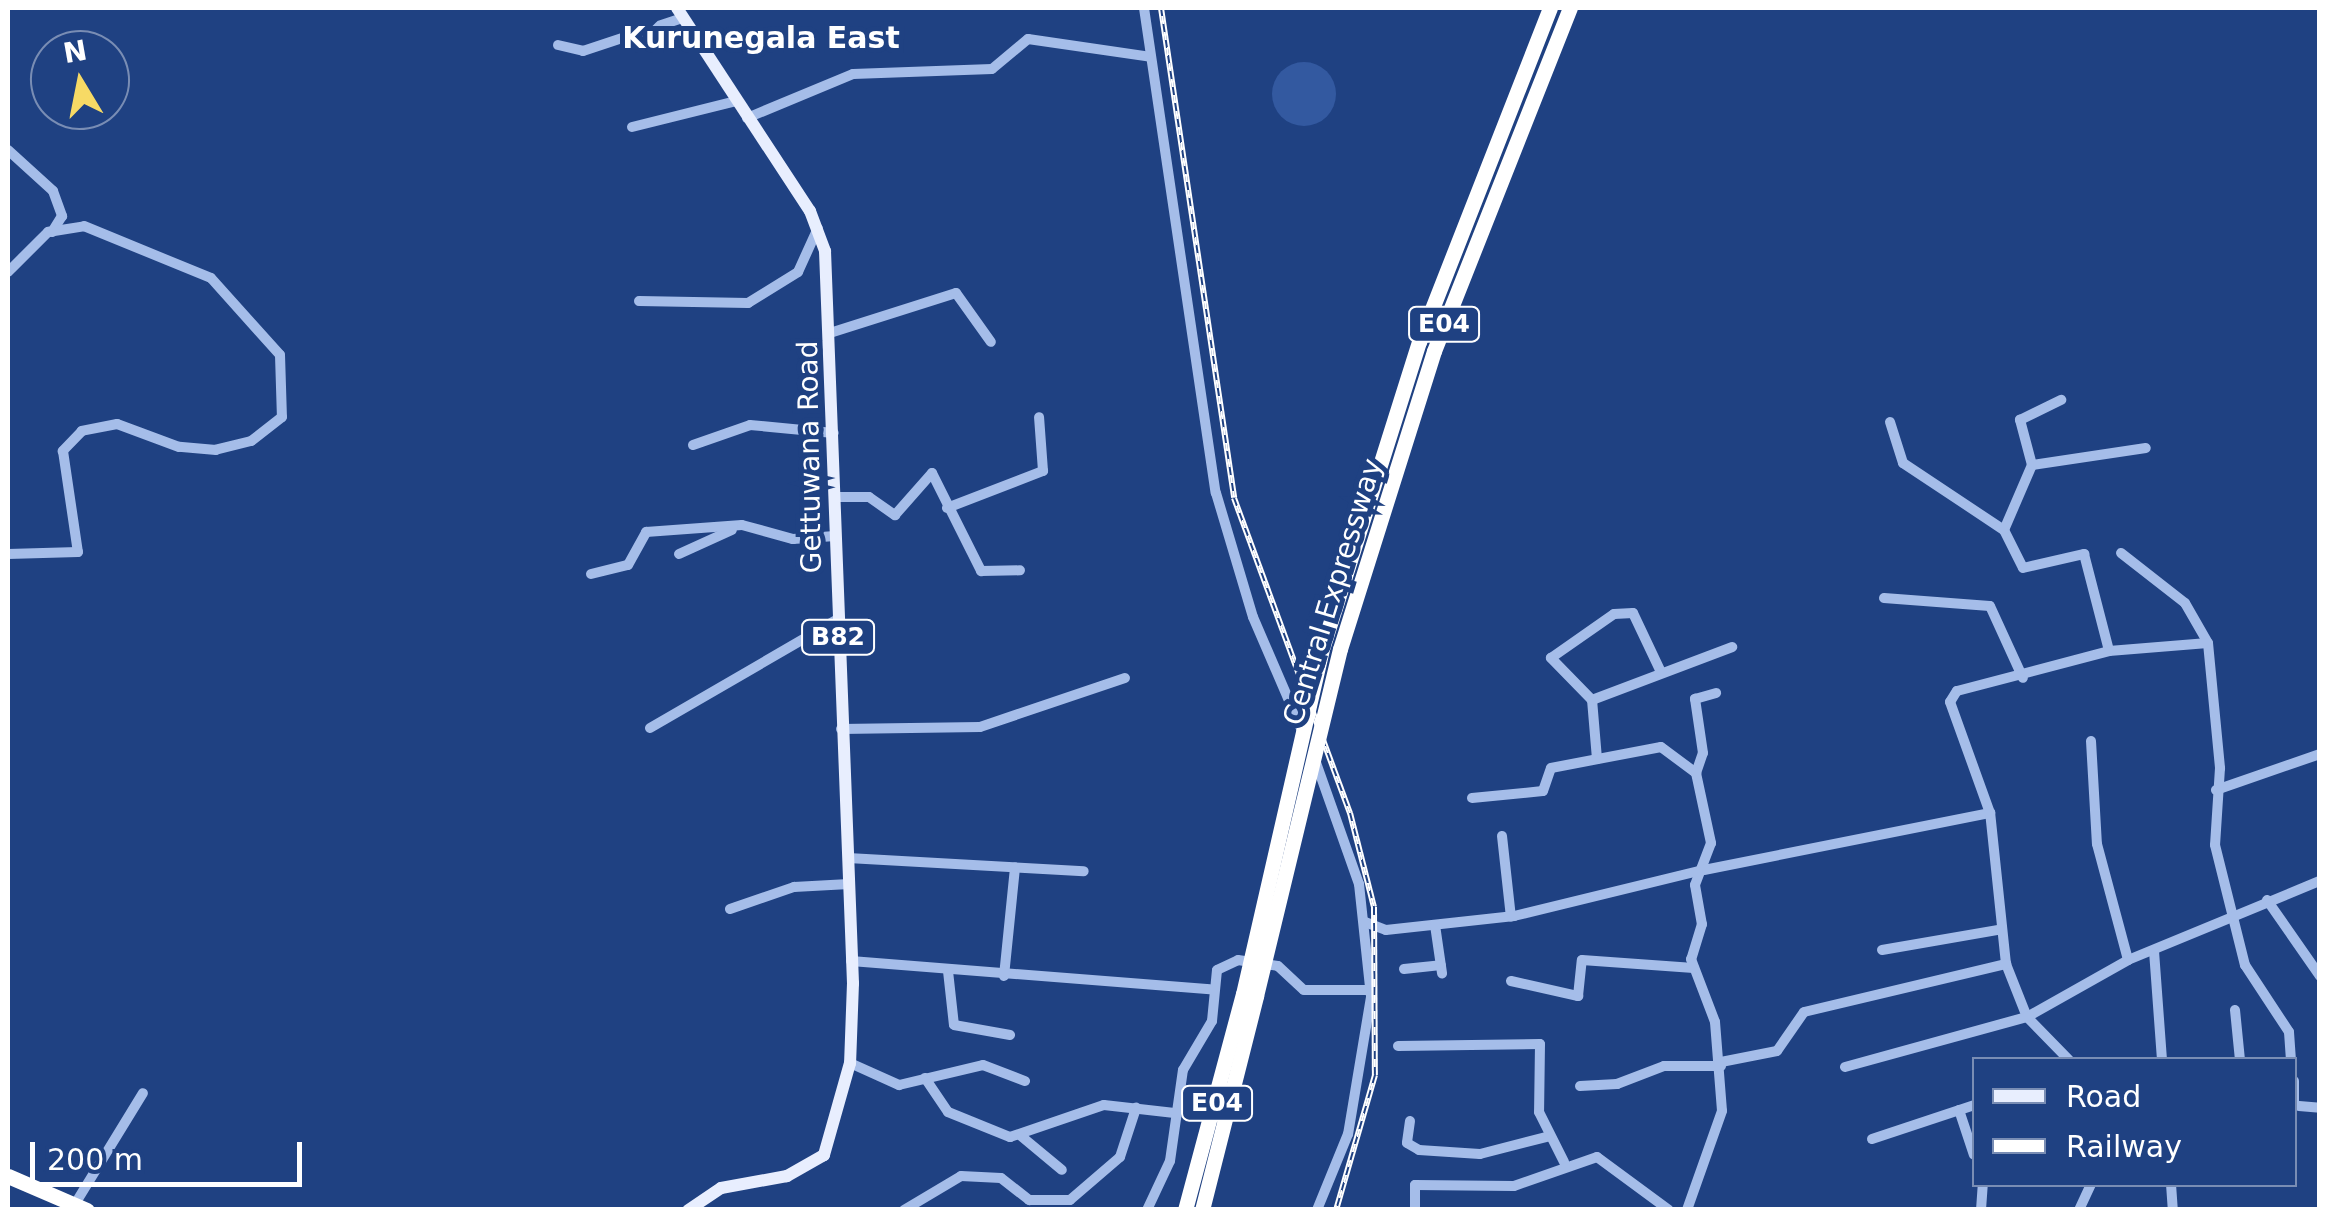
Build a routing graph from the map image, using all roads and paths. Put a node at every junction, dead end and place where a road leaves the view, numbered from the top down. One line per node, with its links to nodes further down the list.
1 (1144, 8): 6 (street)
2 (1550, 8): 80 (highway, Central Expressway / E04, bridge)
3 (1570, 8): 80 (highway, Central Expressway / E04, bridge)
4 (680, 13): 5 (street); 7 (main road, Gettuwana Road / B82)
5 (558, 45)
6 (1151, 57): 8 (street); 64 (street)
7 (736, 102): 8 (main road, Gettuwana Road / B82); 9 (street)
8 (746, 118): 11 (main road, Gettuwana Road / B82)
9 (632, 127)
10 (8, 150): 12 (street)
11 (819, 227): 14 (street); 15 (main road, Gettuwana Road / B82)
12 (52, 232): 13 (street); 30 (street)
13 (8, 272)
14 (640, 302)
15 (833, 332): 16 (street); 20 (main road, Gettuwana Road / B82)
16 (991, 342)
17 (2061, 400): 23 (street)
18 (1040, 416): 25 (street)
19 (1890, 422): 27 (street)
20 (834, 433): 21 (street); 24 (main road, Gettuwana Road / B82)
21 (694, 446)
22 (2146, 448): 23 (street)
23 (2032, 465): 27 (street)
24 (834, 497): 25 (street); 28 (main road, Gettuwana Road / B82)
25 (947, 508): 32 (street)
26 (737, 526): 28 (street); 31 (street); 33 (street)
27 (2004, 530): 38 (street)
28 (835, 536): 35 (main road, Gettuwana Road / B82)
29 (2121, 553): 36 (street)
30 (8, 554)
31 (679, 554)
32 (1020, 570)
33 (591, 574)
34 (1884, 598): 41 (street)
35 (838, 620): 44 (street); 45 (main road, Gettuwana Road / B82)
36 (2208, 643): 38 (street); 50 (street)
37 (1732, 647): 39 (street)
38 (2109, 652): 41 (street)
39 (1660, 670): 43 (street); 43 (street)
40 (1125, 678): 45 (street)
41 (2023, 678): 52 (street)
42 (1716, 693): 49 (street)
43 (1592, 700): 48 (street)
44 (650, 728)
45 (841, 729): 54 (main road, Gettuwana Road / B82)
46 (2091, 741): 69 (street)
47 (2320, 754): 50 (street)
48 (1597, 759): 49 (street); 51 (street)
49 (1696, 773): 56 (street)
50 (2216, 790): 63 (street)
51 (1472, 798)
52 (1990, 813): 56 (street); 66 (street)
53 (1502, 836): 62 (street)
54 (848, 858): 55 (street); 59 (main road, Gettuwana Road / B82)
55 (1015, 868): 57 (street); 75 (street)
56 (1701, 870): 62 (street); 72 (street)
57 (1084, 871)
58 (2320, 881): 60 (street)
59 (848, 884): 61 (street); 70 (main road, Gettuwana Road / B82)
60 (2267, 900): 63 (street); 76 (street)
61 (730, 909)
62 (1511, 917): 65 (street)
63 (2230, 918): 68 (street); 88 (street)
64 (1364, 922): 65 (street); 79 (street)
65 (1434, 925): 73 (street)
66 (1998, 930): 67 (street); 71 (street)
67 (1882, 950)
68 (2154, 951): 69 (street); 86 (street)
69 (2128, 960): 82 (street)
70 (851, 961): 74 (street); 89 (main road, Gettuwana Road / B82)
71 (2006, 964): 82 (street); 90 (street)
72 (1694, 968): 77 (street); 90 (street)
73 (1404, 969)
74 (948, 972): 75 (street); 83 (street)
75 (1004, 976): 78 (street)
76 (2320, 976)
77 (1511, 981)
78 (1210, 989): 79 (street); 99 (street)
79 (1370, 990): 115 (street)
80 (1250, 995): 113 (highway, Central Expressway / E04); 114 (highway, Central Expressway / E04)
81 (2235, 1010): 87 (street)
82 (2027, 1017): 85 (street); 91 (street)
83 (1010, 1036)
84 (1398, 1046): 102 (street)
85 (2066, 1057)
86 (2162, 1057)
87 (2240, 1057)
88 (2292, 1057)
89 (850, 1063): 92 (street); 110 (main road, Gettuwana Road / B82)
90 (1721, 1064): 94 (street); 118 (street)
91 (1845, 1067)
92 (924, 1078): 93 (street); 101 (street)
93 (1025, 1081)
94 (1580, 1086)
95 (143, 1093): 109 (street)
96 (1972, 1106): 98 (street)
97 (1136, 1108): 99 (street); 101 (street); 111 (street)
98 (1959, 1110): 103 (street); 104 (street)
99 (1175, 1113): 112 (street)
100 (1410, 1121): 102 (street)
101 (1020, 1136): 106 (street)
102 (1550, 1136): 105 (street)
103 (1872, 1139)
104 (1972, 1149)
105 (1564, 1162): 116 (street); 117 (street)
106 (1062, 1170)
107 (8, 1176): 109 (highway)
108 (2090, 1187): 119 (street)
109 (81, 1207)
110 (688, 1210)
111 (904, 1210)
112 (1147, 1210)
113 (1185, 1210)
114 (1202, 1210)
115 (1317, 1210)
116 (1415, 1210)
117 (1669, 1210)
118 (1687, 1210)
119 (2079, 1210)

